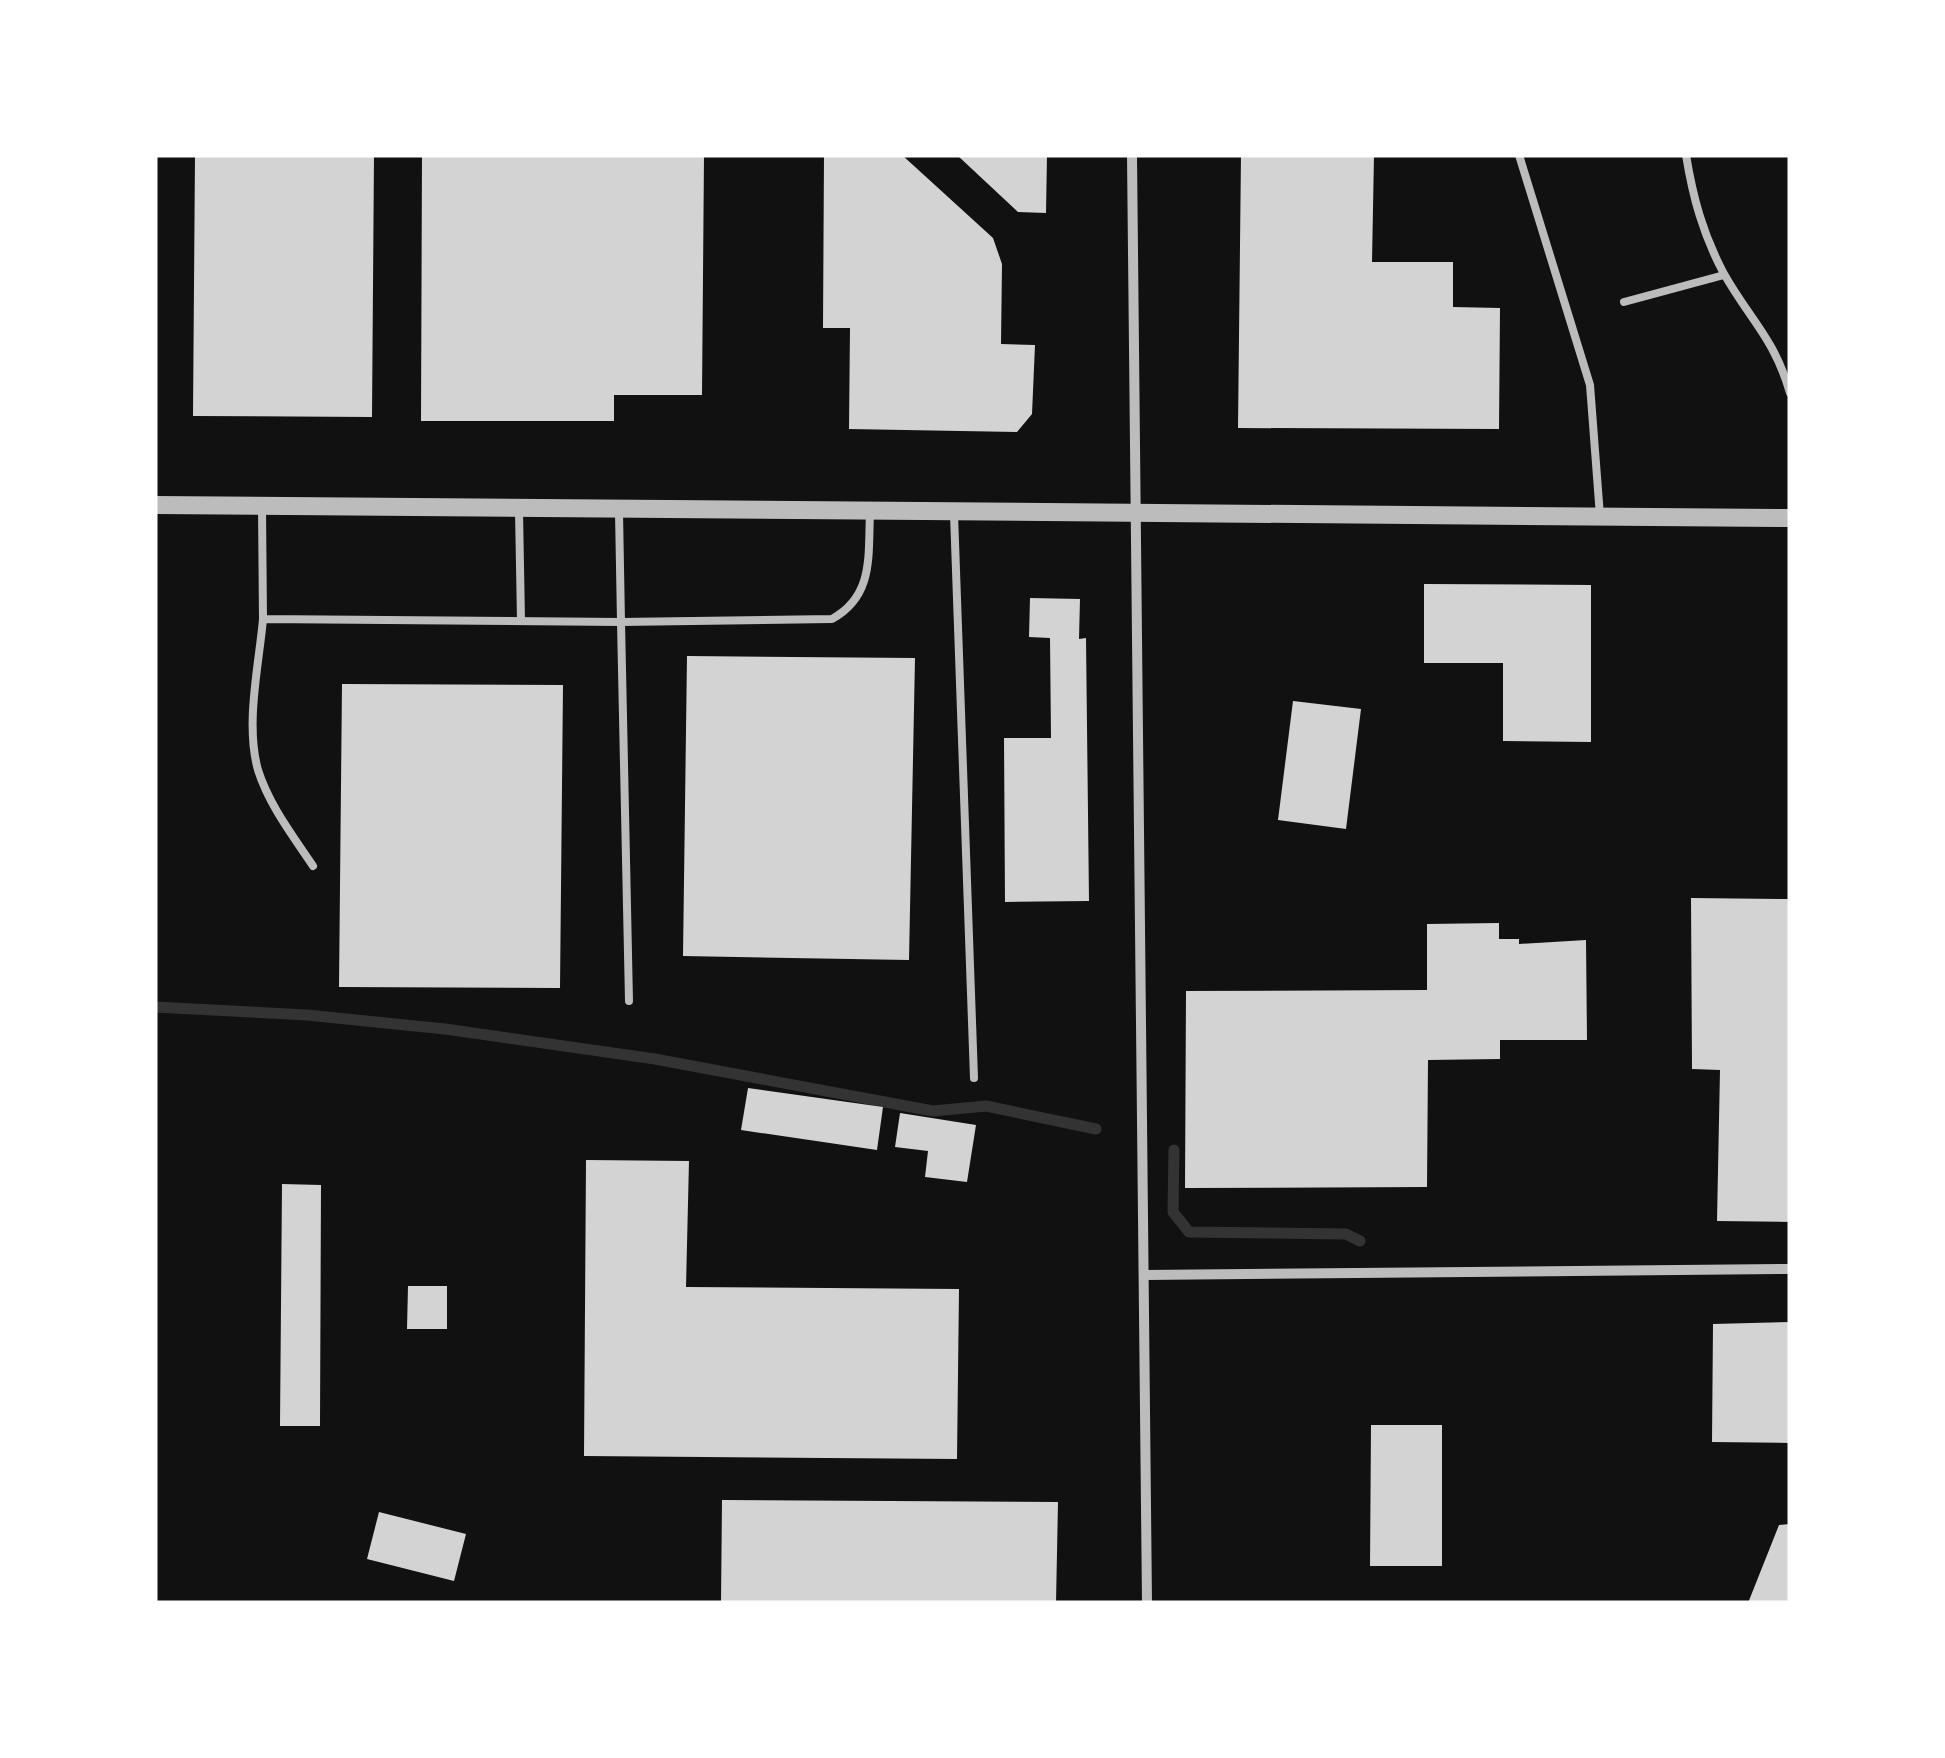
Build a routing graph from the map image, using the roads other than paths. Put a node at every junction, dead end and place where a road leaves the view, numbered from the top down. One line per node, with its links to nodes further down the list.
1 (1132, 155): 13 (street)
2 (1519, 155): 14 (lane)
3 (1686, 155): 4 (lane)
4 (1724, 274): 5 (lane); 6 (lane)
5 (1624, 302)
6 (1790, 393)
7 (155, 505): 8 (street)
8 (262, 506): 9 (street); 16 (lane)
9 (519, 506): 10 (street); 17 (lane)
10 (619, 507): 11 (street); 18 (lane)
11 (870, 509): 12 (street); 18 (lane)
12 (954, 509): 13 (street); 21 (lane)
13 (1134, 510): 14 (street); 23 (street)
14 (1600, 516): 15 (street)
15 (1790, 518)
16 (263, 619): 17 (lane); 19 (lane)
17 (522, 621): 18 (lane)
18 (621, 622): 20 (lane)
19 (313, 866)
20 (629, 1001)
21 (974, 1078)
22 (1790, 1270): 23 (street)
23 (1145, 1275): 24 (street)
24 (1147, 1603)

